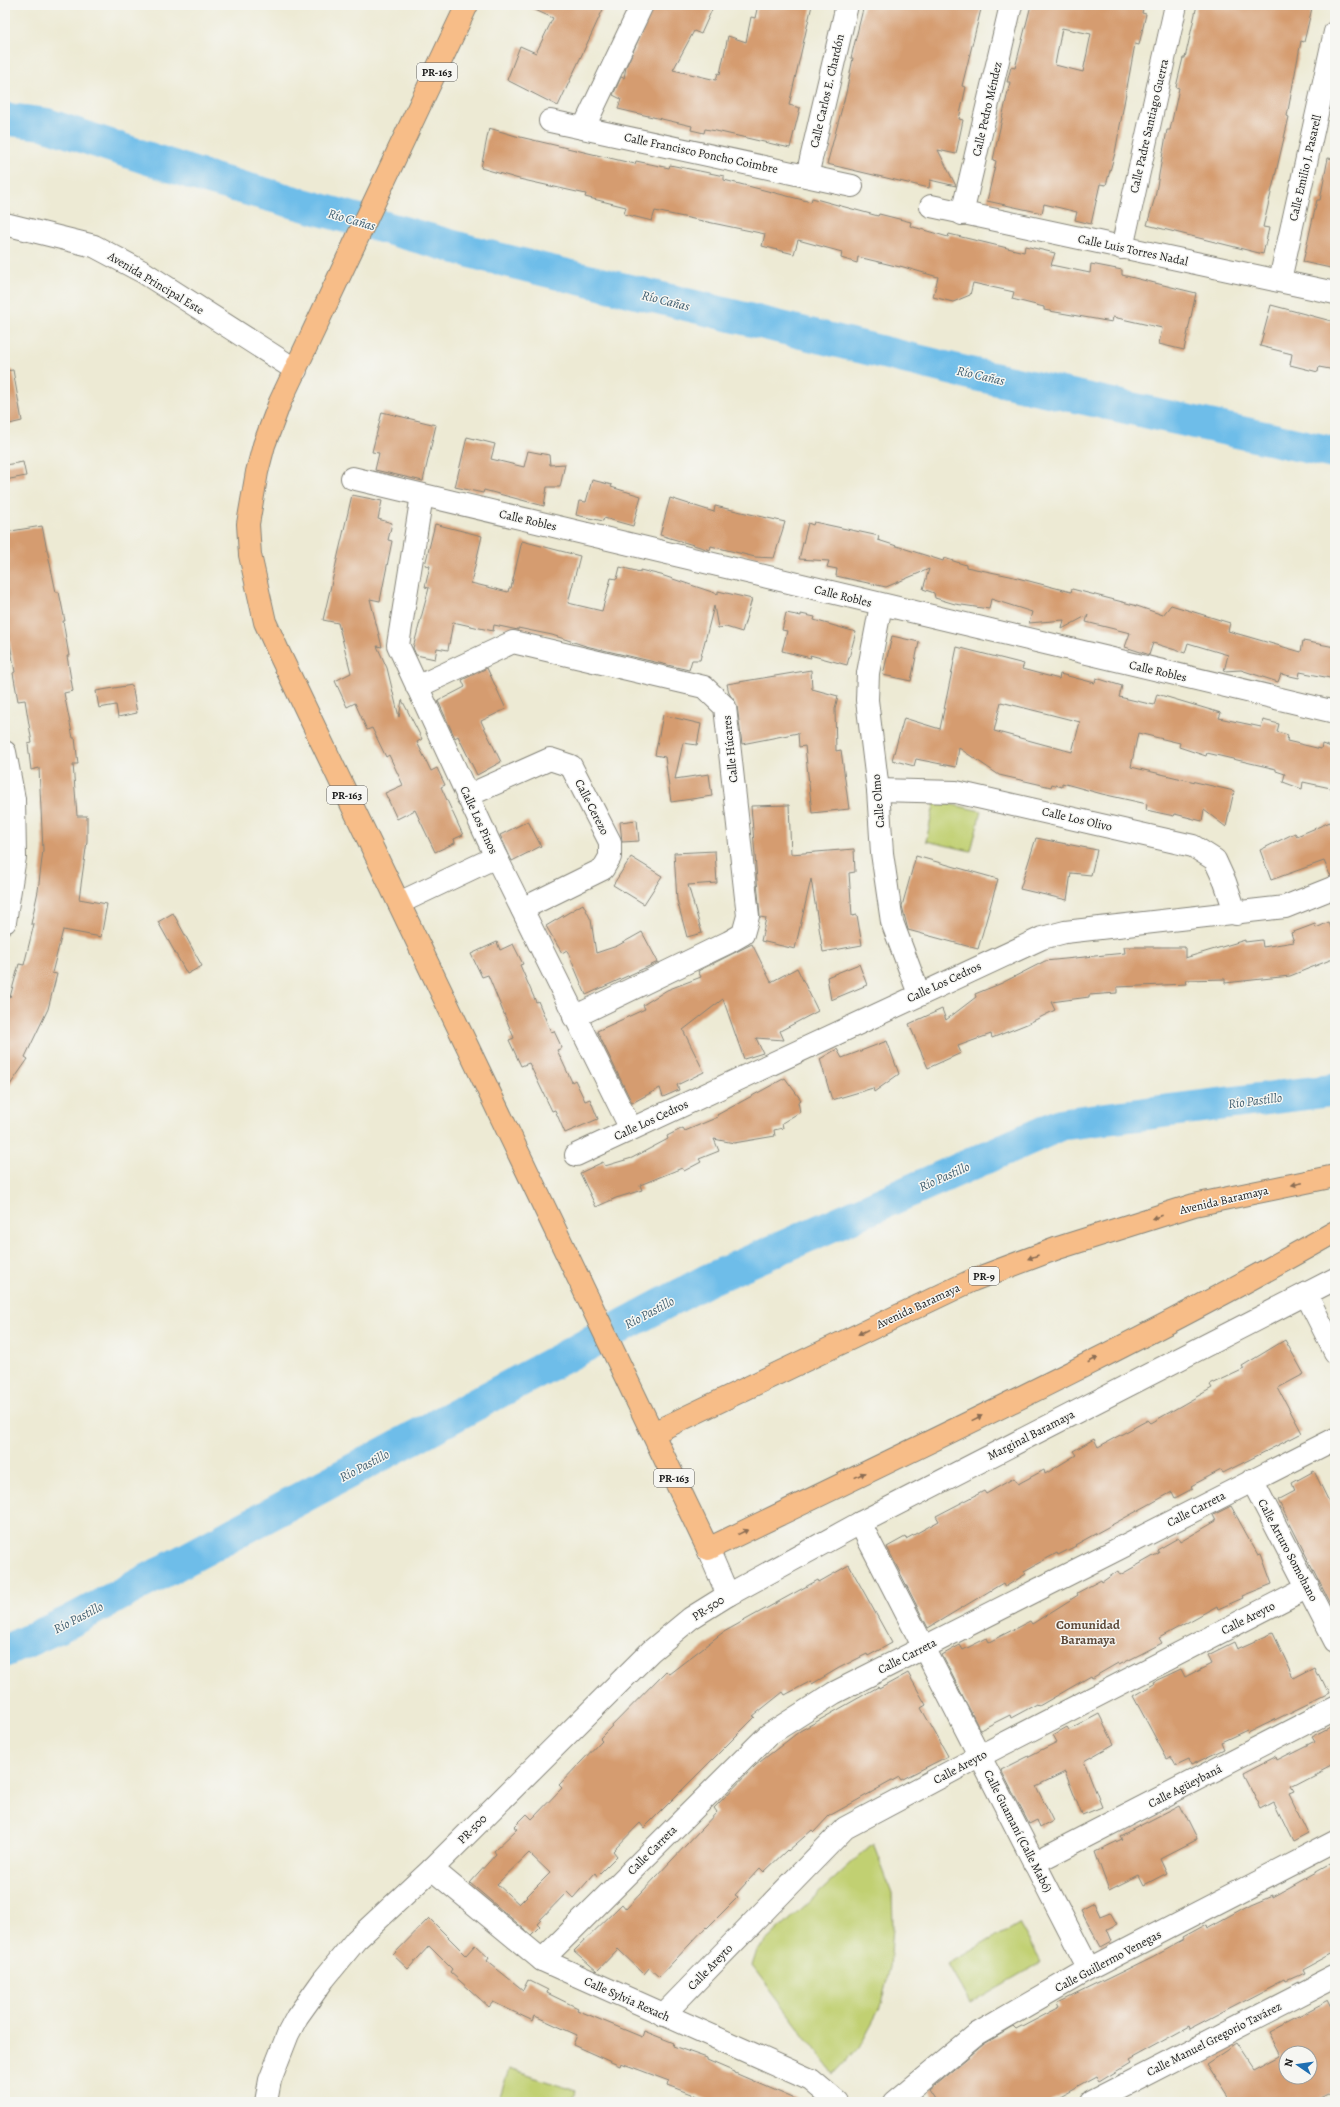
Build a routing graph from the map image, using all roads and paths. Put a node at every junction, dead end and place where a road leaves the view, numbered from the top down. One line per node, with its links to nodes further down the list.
1 (467, 5): 17 (highway, PR-163)
2 (642, 5): 8 (street)
3 (847, 5): 9 (street, Calle Carlos E. Chardón)
4 (1011, 5): 12 (street, Calle Pedro Méndez)
5 (1176, 5): 14 (street, Calle Padre Santiago Guerra)
6 (1335, 32): 15 (street, Calle Emilio J. Pasarell)
7 (550, 121): 8 (street, Calle Francisco Poncho Coimbre)
8 (584, 127): 9 (street, Calle Francisco Poncho Coimbre)
9 (807, 176): 10 (street, Calle Francisco Poncho Coimbre)
10 (852, 186)
11 (931, 206): 12 (street, Calle Luis Torres Nadal)
12 (962, 214): 14 (street, Calle Luis Torres Nadal)
13 (5, 224): 17 (street, Avenida Principal Este)
14 (1122, 248): 15 (street, Calle Luis Torres Nadal)
15 (1280, 280): 16 (street, Calle Luis Torres Nadal)
16 (1335, 293)
17 (296, 370): 28 (highway, PR-163)
18 (352, 478): 19 (street, Calle Robles)
19 (422, 495): 20 (street, Calle Robles); 21 (street, Calle Los Pinos)
20 (881, 605): 22 (street, Calle Robles); 24 (street, Calle Olmo)
21 (417, 686): 25 (street, Calle Los Pinos); 33 (street, Calle Húcares)
22 (1335, 712)
23 (5, 752): 31 (street)
24 (878, 790): 30 (street, Calle Los Olivo); 32 (street, Calle Olmo)
25 (467, 796): 26 (street, Calle Los Pinos); 29 (street, Calle Cerezo)
26 (496, 857): 28 (street); 29 (street, Calle Los Pinos)
27 (1335, 887): 30 (street, Calle Los Cedros)
28 (399, 904): 41 (highway, PR-163)
29 (522, 909): 33 (street, Calle Los Pinos)
30 (1236, 914): 32 (street, Calle Los Cedros)
31 (5, 922)
32 (919, 994): 34 (street, Calle Los Cedros)
33 (574, 1017): 34 (street, Calle Los Pinos)
34 (632, 1129): 35 (street, Calle Los Cedros)
35 (576, 1155)
36 (1335, 1176): 41 (highway, Avenida Baramaya / PR-9, one-way to 41)
37 (1335, 1232): 45 (highway, one-way to 37)
38 (1335, 1279): 39 (street, Marginal Baramaya)
39 (1306, 1294): 40 (street); 44 (street, Marginal Baramaya)
40 (1335, 1352)
41 (653, 1433): 45 (highway, PR-163)
42 (1335, 1439): 43 (street, Calle Carreta)
43 (1252, 1480): 46 (street, Calle Arturo Somohano); 49 (street, Calle Carreta)
44 (860, 1523): 47 (street, Marginal Baramaya); 49 (street, Calle Guamaní (Calle Mabó))
45 (708, 1548): 47 (street, PR-163)
46 (1308, 1587): 48 (street, Calle Arturo Somohano); 51 (street, Calle Areyto)
47 (728, 1595): 54 (street, PR-500 / PR-500)
48 (1335, 1641)
49 (923, 1648): 51 (street, Calle Guamaní (Calle Mabó)); 55 (street, Calle Carreta)
50 (1335, 1708): 53 (street, Calle Agüeybaná)
51 (980, 1756): 53 (street, Calle Guamaní (Calle Mabó)); 58 (street, Calle Areyto)
52 (1335, 1842): 56 (street, Calle Guillermo Venegas)
53 (1034, 1863): 56 (street, Calle Guamaní (Calle Mabó))
54 (432, 1869): 55 (street, Calle Sylvia Rexach); 59 (street, PR-500 / PR-500)
55 (542, 1960): 58 (street, Calle Sylvia Rexach)
56 (1089, 1969): 61 (street, Calle Guillermo Venegas)
57 (1335, 1977): 62 (street, Calle Manuel Gregorio Tavárez)
58 (663, 2015): 60 (street, Calle Sylvia Rexach)
59 (266, 2102)
60 (837, 2102)
61 (895, 2102)
62 (1092, 2102)

